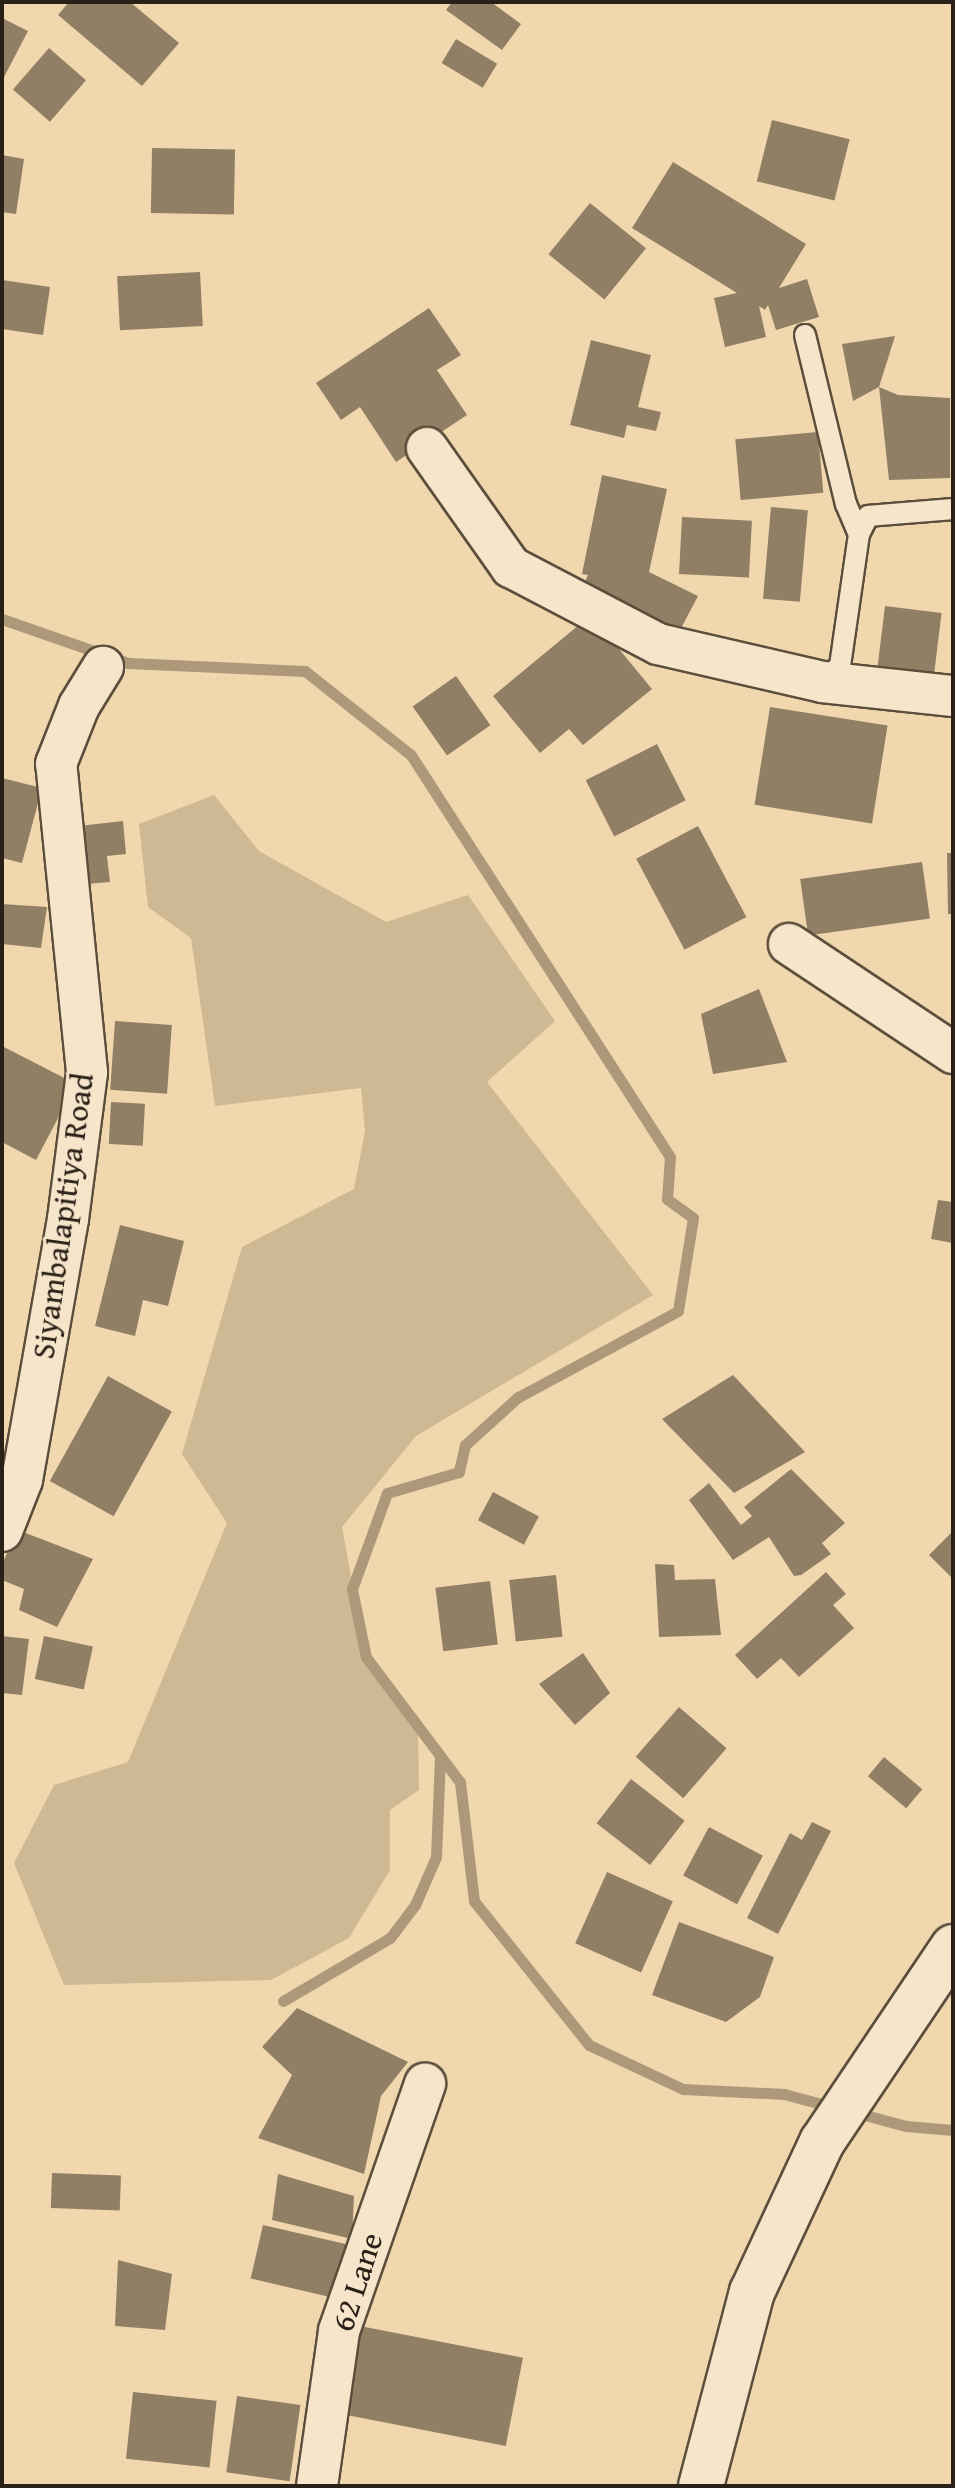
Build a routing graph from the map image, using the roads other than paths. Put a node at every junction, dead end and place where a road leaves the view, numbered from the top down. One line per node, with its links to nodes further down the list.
1 (805, 335): 4 (lane)
2 (427, 448): 6 (street)
3 (953, 509): 4 (lane)
4 (859, 534): 6 (lane)
5 (103, 667): 10 (street, Siyambalapitiya Road)
6 (822, 682): 7 (street)
7 (953, 696)
8 (789, 944): 9 (street)
9 (953, 1053)
10 (2, 1531)
11 (953, 1947): 14 (street)
12 (425, 2084): 13 (street, 62 Lane)
13 (317, 2486)
14 (701, 2486)

